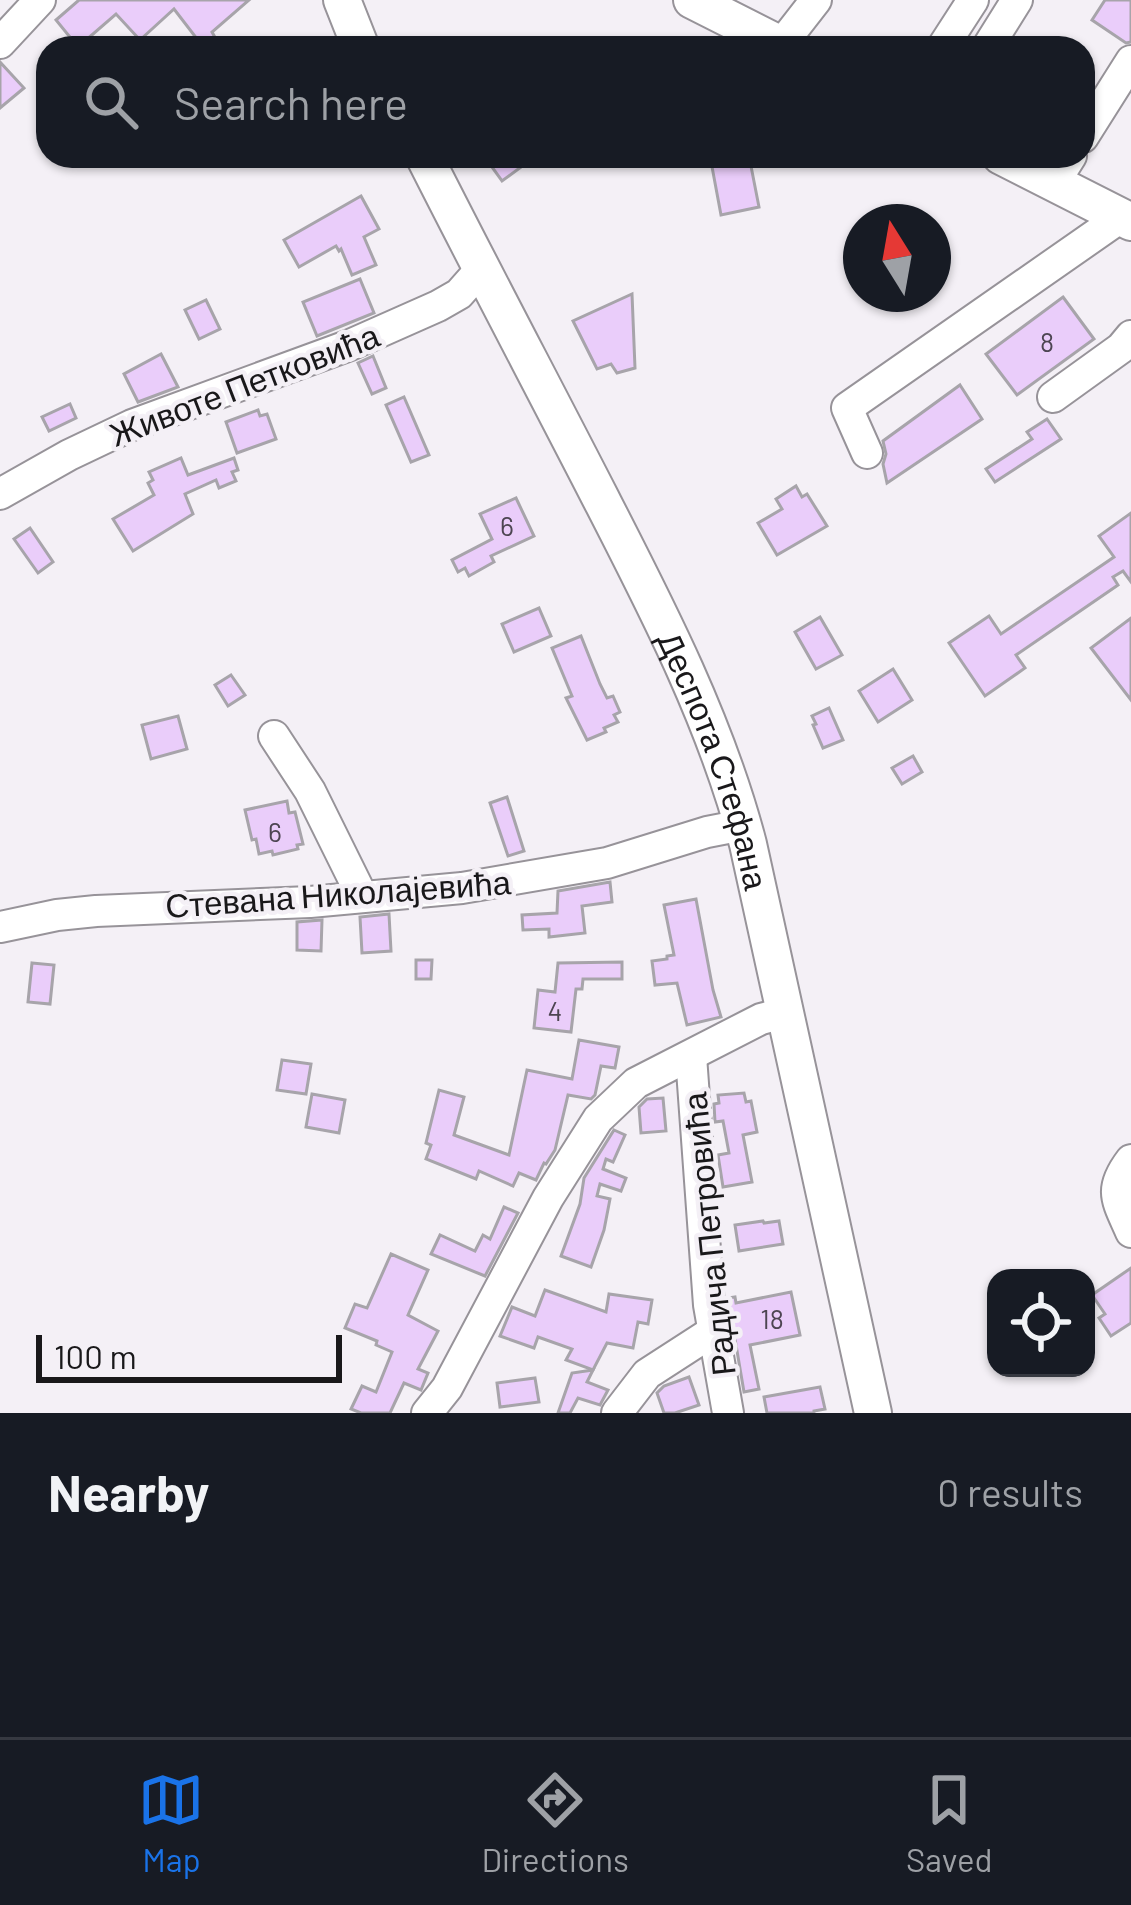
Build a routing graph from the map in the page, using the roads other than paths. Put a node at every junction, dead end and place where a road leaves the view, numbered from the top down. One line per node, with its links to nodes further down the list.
1 (40, 0): 14 (street)
2 (342, 0): 8 (main road)
3 (366, 0): 9 (main road)
4 (692, 0): 10 (main road)
5 (816, 0): 11 (street)
6 (973, 0): 12 (street)
7 (1017, 0): 13 (street)
8 (356, 36)
9 (377, 36)
10 (764, 36)
11 (791, 36)
12 (950, 36)
13 (994, 36)
14 (0, 43)
15 (1131, 61): 16 (street)
16 (1095, 118)
17 (430, 168): 20 (main road, Деспота Стефана)
18 (1062, 169): 19 (main road)
19 (1126, 219): 23 (street)
20 (482, 268): 24 (street, Животе Петковића); 26 (main road, Деспота Стефана)
21 (1131, 336): 22 (street)
22 (1053, 397)
23 (867, 453)
24 (0, 494)
25 (274, 736): 27 (street)
26 (742, 825): 27 (street, Стевана Николајевића); 29 (main road, Деспота Стефана)
27 (362, 896): 28 (street, Стевана Николајевића)
28 (0, 927)
29 (783, 1013): 30 (street); 37 (main road, Деспота Стефана)
30 (691, 1055): 33 (street, Радича Петровића); 34 (street)
31 (1131, 1160): 32 (street)
32 (1131, 1232)
33 (712, 1332): 35 (street); 36 (street, Радича Петровића)
34 (427, 1413)
35 (617, 1413)
36 (728, 1413)
37 (873, 1413)

